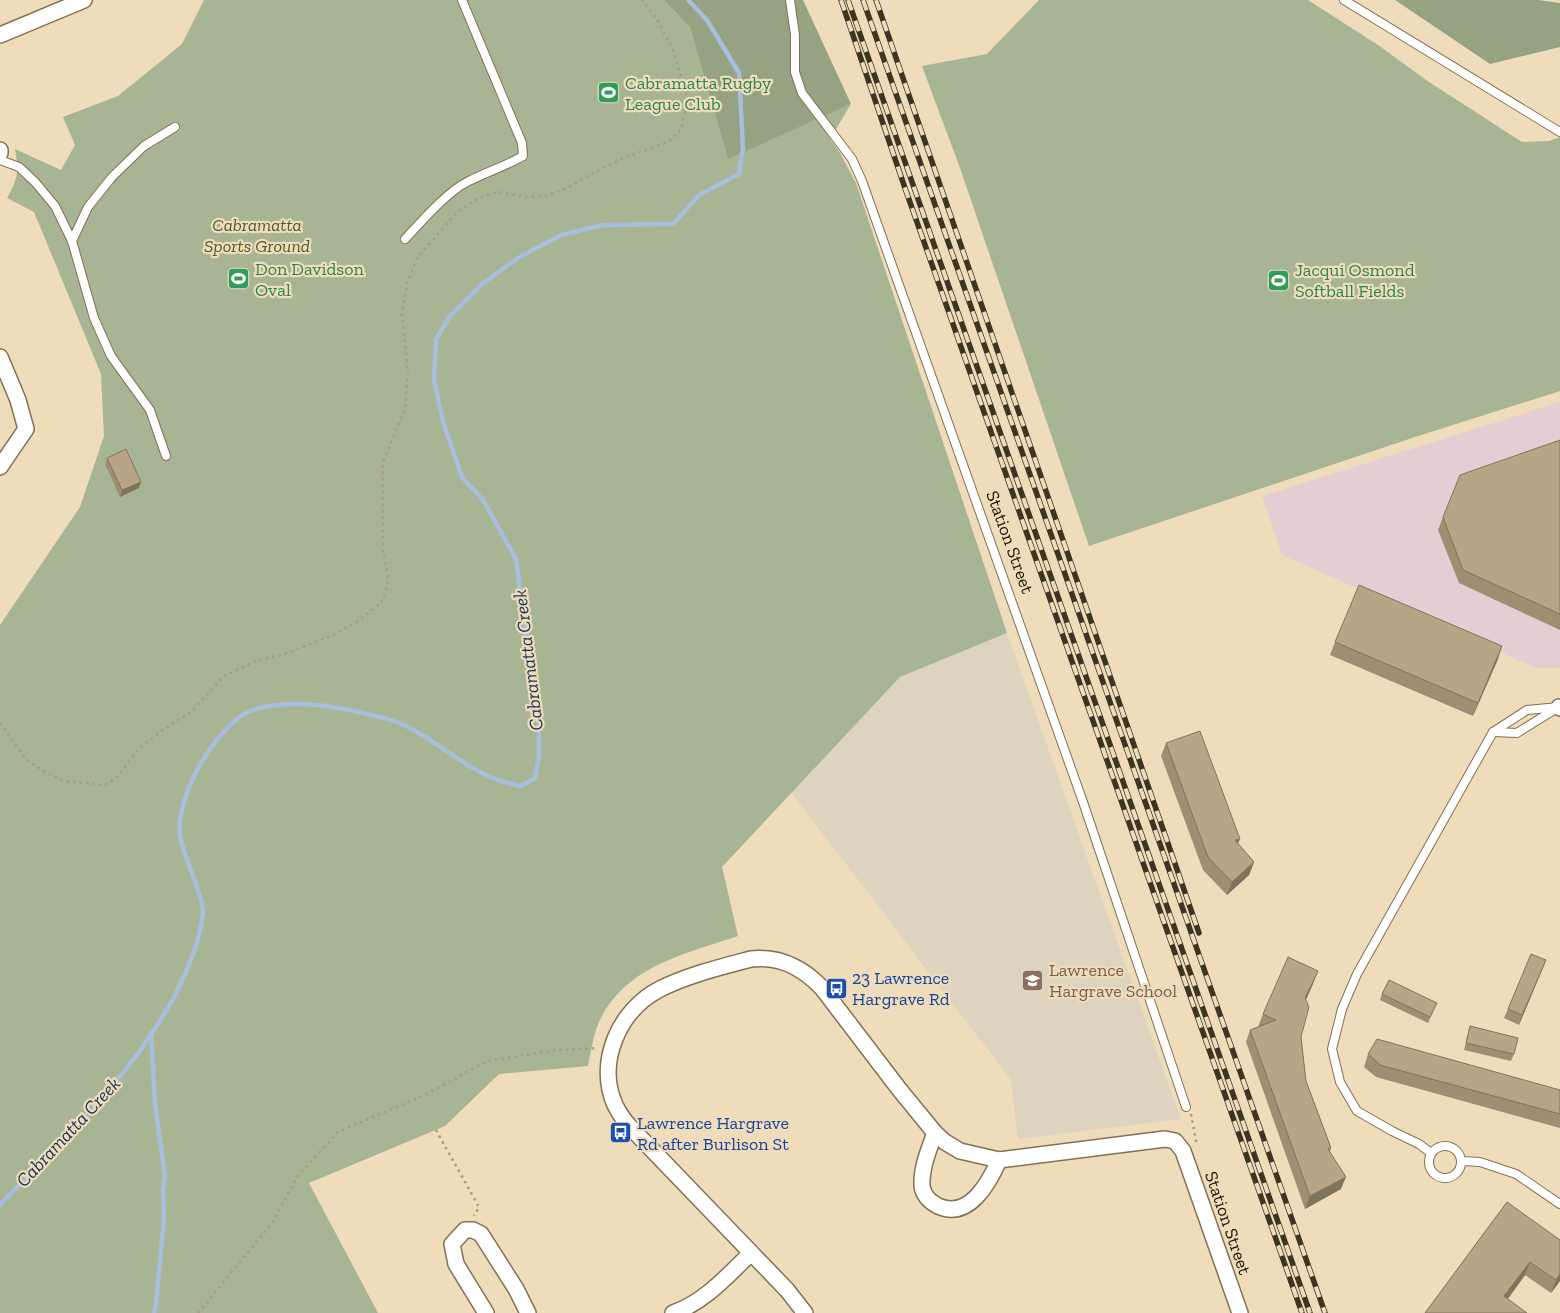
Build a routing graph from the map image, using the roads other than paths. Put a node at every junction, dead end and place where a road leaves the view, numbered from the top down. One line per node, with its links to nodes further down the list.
1 (84, 0): 5 (street)
2 (462, 0): 9 (lane)
3 (790, 0): 16 (lane, Station Street)
4 (1344, 0): 7 (lane)
5 (0, 35)
6 (175, 127): 10 (lane)
7 (1560, 132)
8 (0, 160): 10 (lane)
9 (405, 239)
10 (72, 241): 12 (lane)
11 (0, 357): 13 (street)
12 (166, 456)
13 (0, 467)
14 (1559, 708): 15 (lane); 15 (lane)
15 (1493, 732): 18 (lane)
16 (1186, 1107)
17 (936, 1133): 19 (street); 19 (street); 22 (street)
18 (1431, 1153): 20 (lane); 20 (lane)
19 (999, 1160): 27 (street, Station Street)
20 (1462, 1161): 21 (lane)
21 (1560, 1204)
22 (751, 1252): 25 (street); 26 (street)
23 (486, 1313): 24 (street)
24 (528, 1313)
25 (673, 1313)
26 (806, 1313)
27 (1240, 1313)

